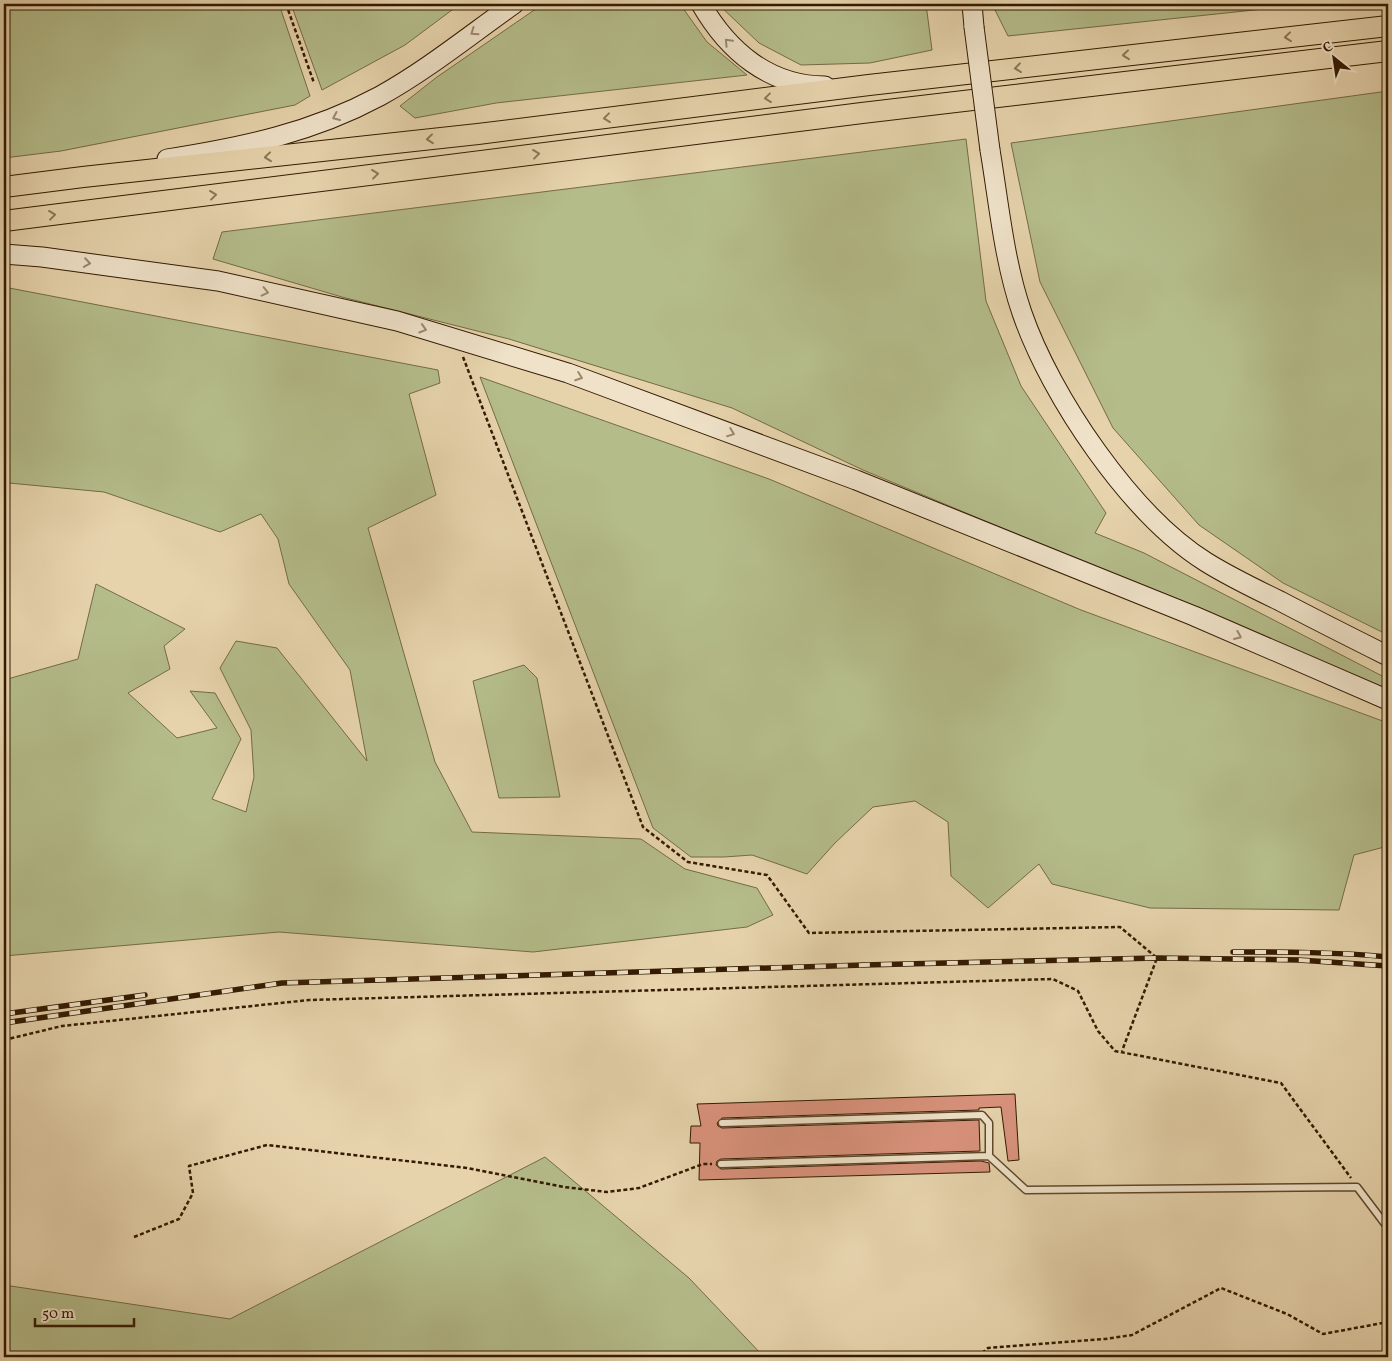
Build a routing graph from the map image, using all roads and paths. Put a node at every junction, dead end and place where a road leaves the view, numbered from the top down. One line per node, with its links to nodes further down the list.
1 (286, 4): 7 (path)
2 (514, 4): 9 (main road, one-way to 9)
3 (701, 4): 8 (main road, one-way to 3)
4 (972, 4): 14 (main road, bridge)
5 (1388, 26): 8 (main road, one-way to 8)
6 (1388, 51): 11 (main road, one-way to 6)
7 (314, 83)
8 (869, 86): 9 (main road, one-way to 9)
9 (84, 177): 10 (main road)
10 (4, 187)
11 (4, 221)
12 (4, 254): 13 (main road, one-way to 13)
13 (456, 339): 15 (main road, one-way to 15); 17 (path)
14 (1388, 656)
15 (1388, 700)
16 (4, 1040): 17 (path)
17 (1122, 1051): 21 (path)
18 (722, 1123): 19 (lane)
19 (989, 1156): 20 (lane); 21 (lane)
20 (721, 1164): 23 (path)
21 (1357, 1187): 22 (lane)
22 (1388, 1228)
23 (134, 1237)
24 (1388, 1322): 25 (path)
25 (977, 1357)

